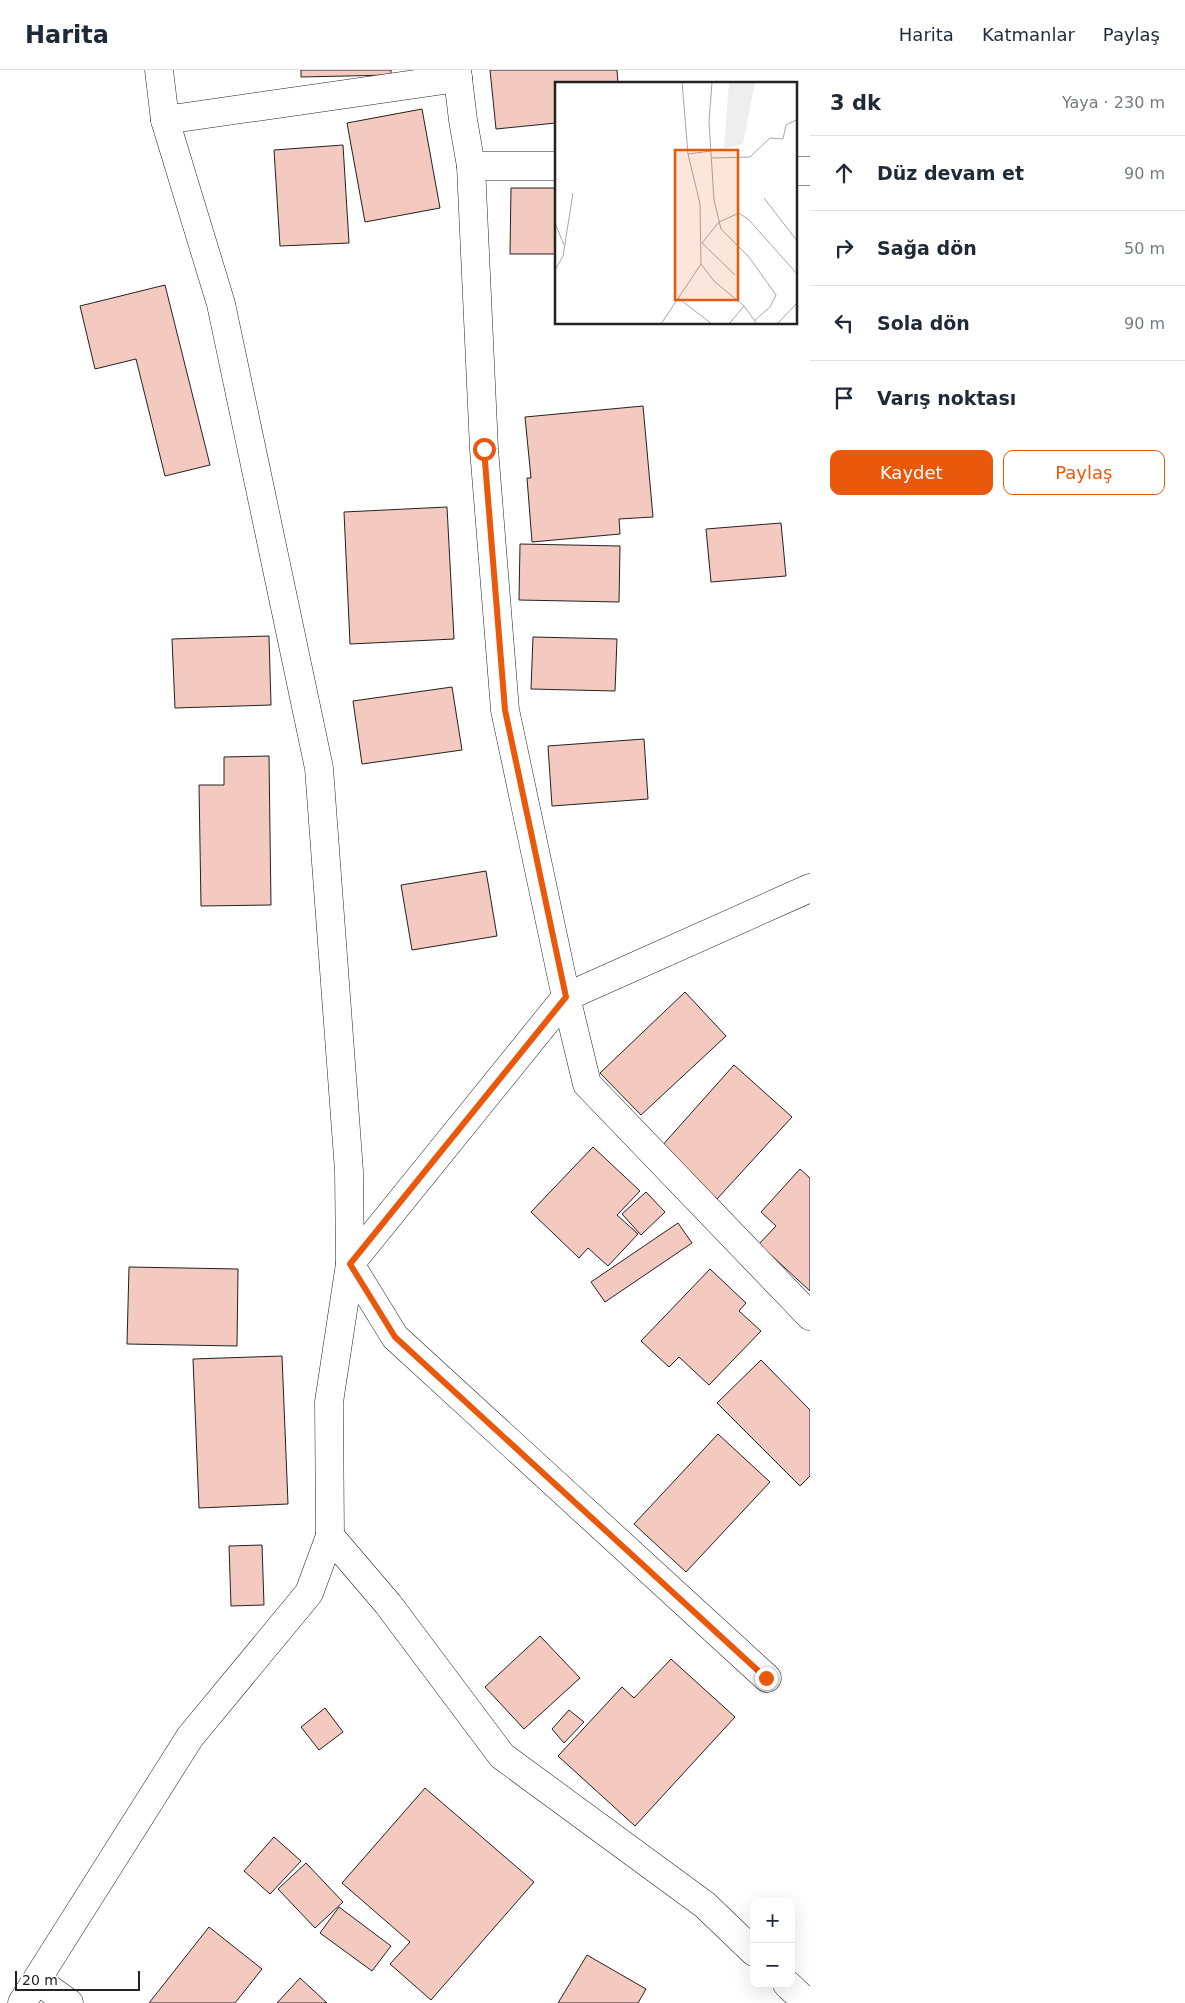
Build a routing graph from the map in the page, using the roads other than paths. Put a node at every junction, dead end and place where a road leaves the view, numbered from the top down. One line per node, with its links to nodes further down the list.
1 (158, 70): 3 (street)
2 (458, 74): 3 (street); 4 (street)
3 (165, 120): 8 (street)
4 (471, 166): 5 (street); 7 (street)
5 (555, 166)
6 (810, 888): 7 (street)
7 (566, 997): 8 (street); 9 (street)
8 (350, 1264): 10 (street); 11 (street)
9 (810, 1316)
10 (330, 1536): 12 (street); 13 (street)
11 (766, 1678)
12 (750, 1948)
13 (38, 1980): 15 (street); 16 (street)
14 (791, 1988): 17 (street)
15 (22, 2003)
16 (68, 2003)
17 (807, 2003)

